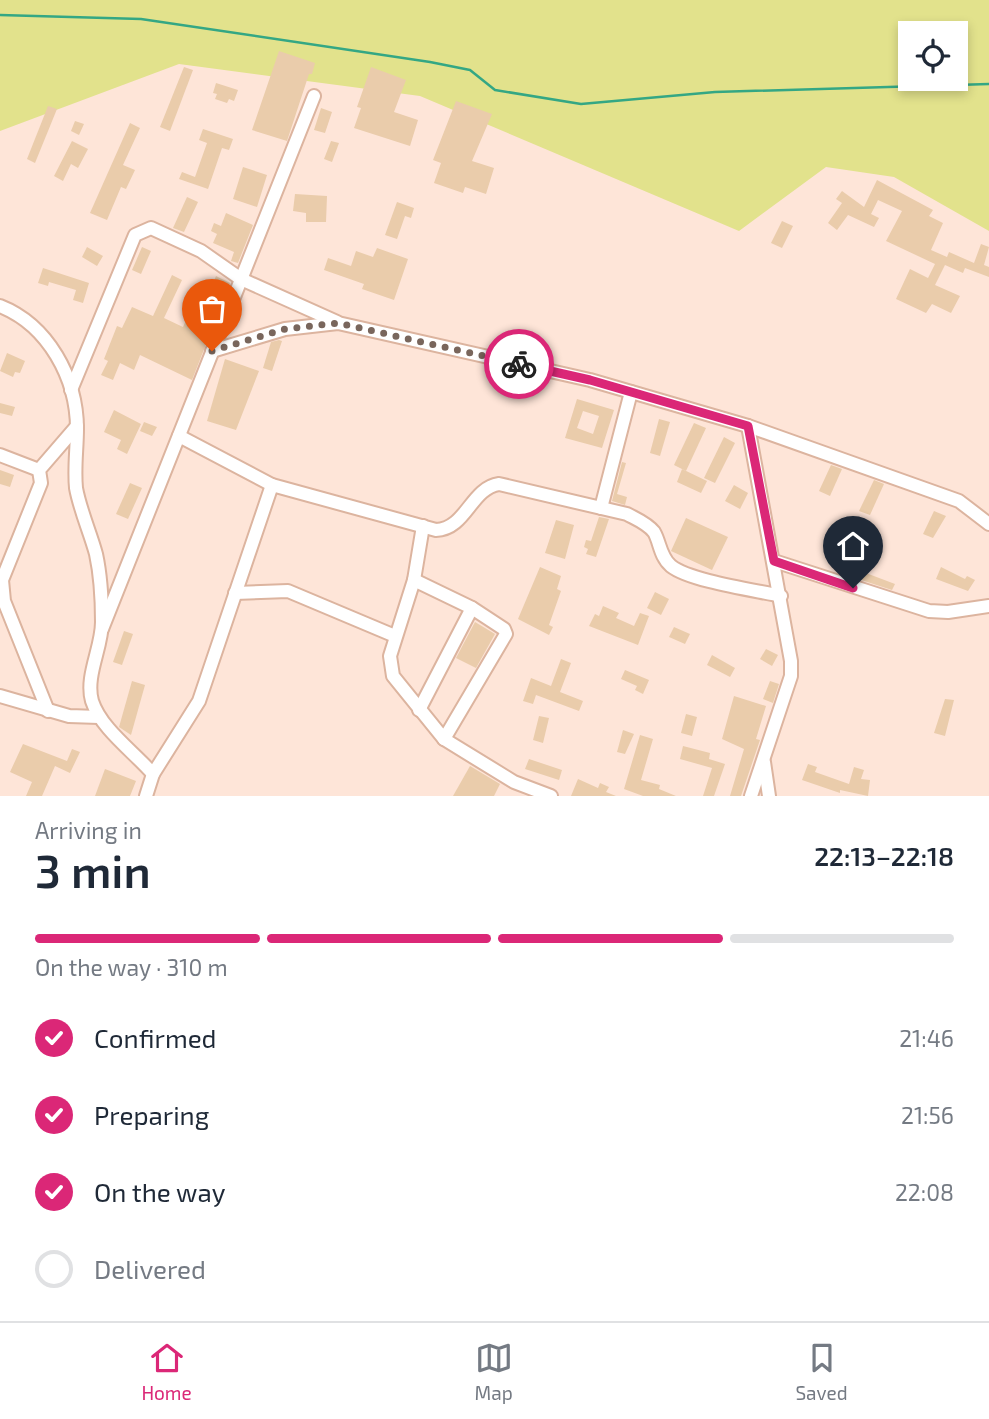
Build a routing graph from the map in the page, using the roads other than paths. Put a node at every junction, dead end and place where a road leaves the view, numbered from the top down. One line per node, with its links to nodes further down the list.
1 (314, 96): 2 (street)
2 (241, 279): 4 (street); 5 (street); 6 (street)
3 (0, 306): 6 (street)
4 (338, 323): 5 (street); 7 (street)
5 (212, 351): 10 (street)
6 (71, 390): 8 (street)
7 (631, 393): 9 (street); 14 (street)
8 (78, 426): 12 (street); 24 (street)
9 (748, 426): 15 (street); 17 (street)
10 (179, 436): 13 (street); 24 (street)
11 (0, 455): 12 (street)
12 (39, 470): 21 (street)
13 (272, 485): 16 (street); 19 (street)
14 (601, 508): 16 (street); 20 (street)
15 (989, 524)
16 (423, 526): 18 (street)
17 (774, 561): 20 (street); 22 (street)
18 (414, 580): 23 (street); 25 (street)
19 (235, 593): 25 (street); 32 (street)
20 (781, 596): 31 (street)
21 (2, 600): 28 (street)
22 (989, 606)
23 (472, 608): 27 (street); 30 (street)
24 (102, 629): 29 (street)
25 (395, 636): 27 (street)
26 (0, 696): 28 (street)
27 (419, 710): 30 (street)
28 (48, 711): 29 (street)
29 (99, 717): 32 (street)
30 (444, 739): 33 (street)
31 (764, 758): 37 (street); 38 (street)
32 (153, 775): 34 (street)
33 (514, 782): 35 (street); 36 (street)
34 (146, 796)
35 (508, 796)
36 (551, 796)
37 (751, 796)
38 (769, 796)

